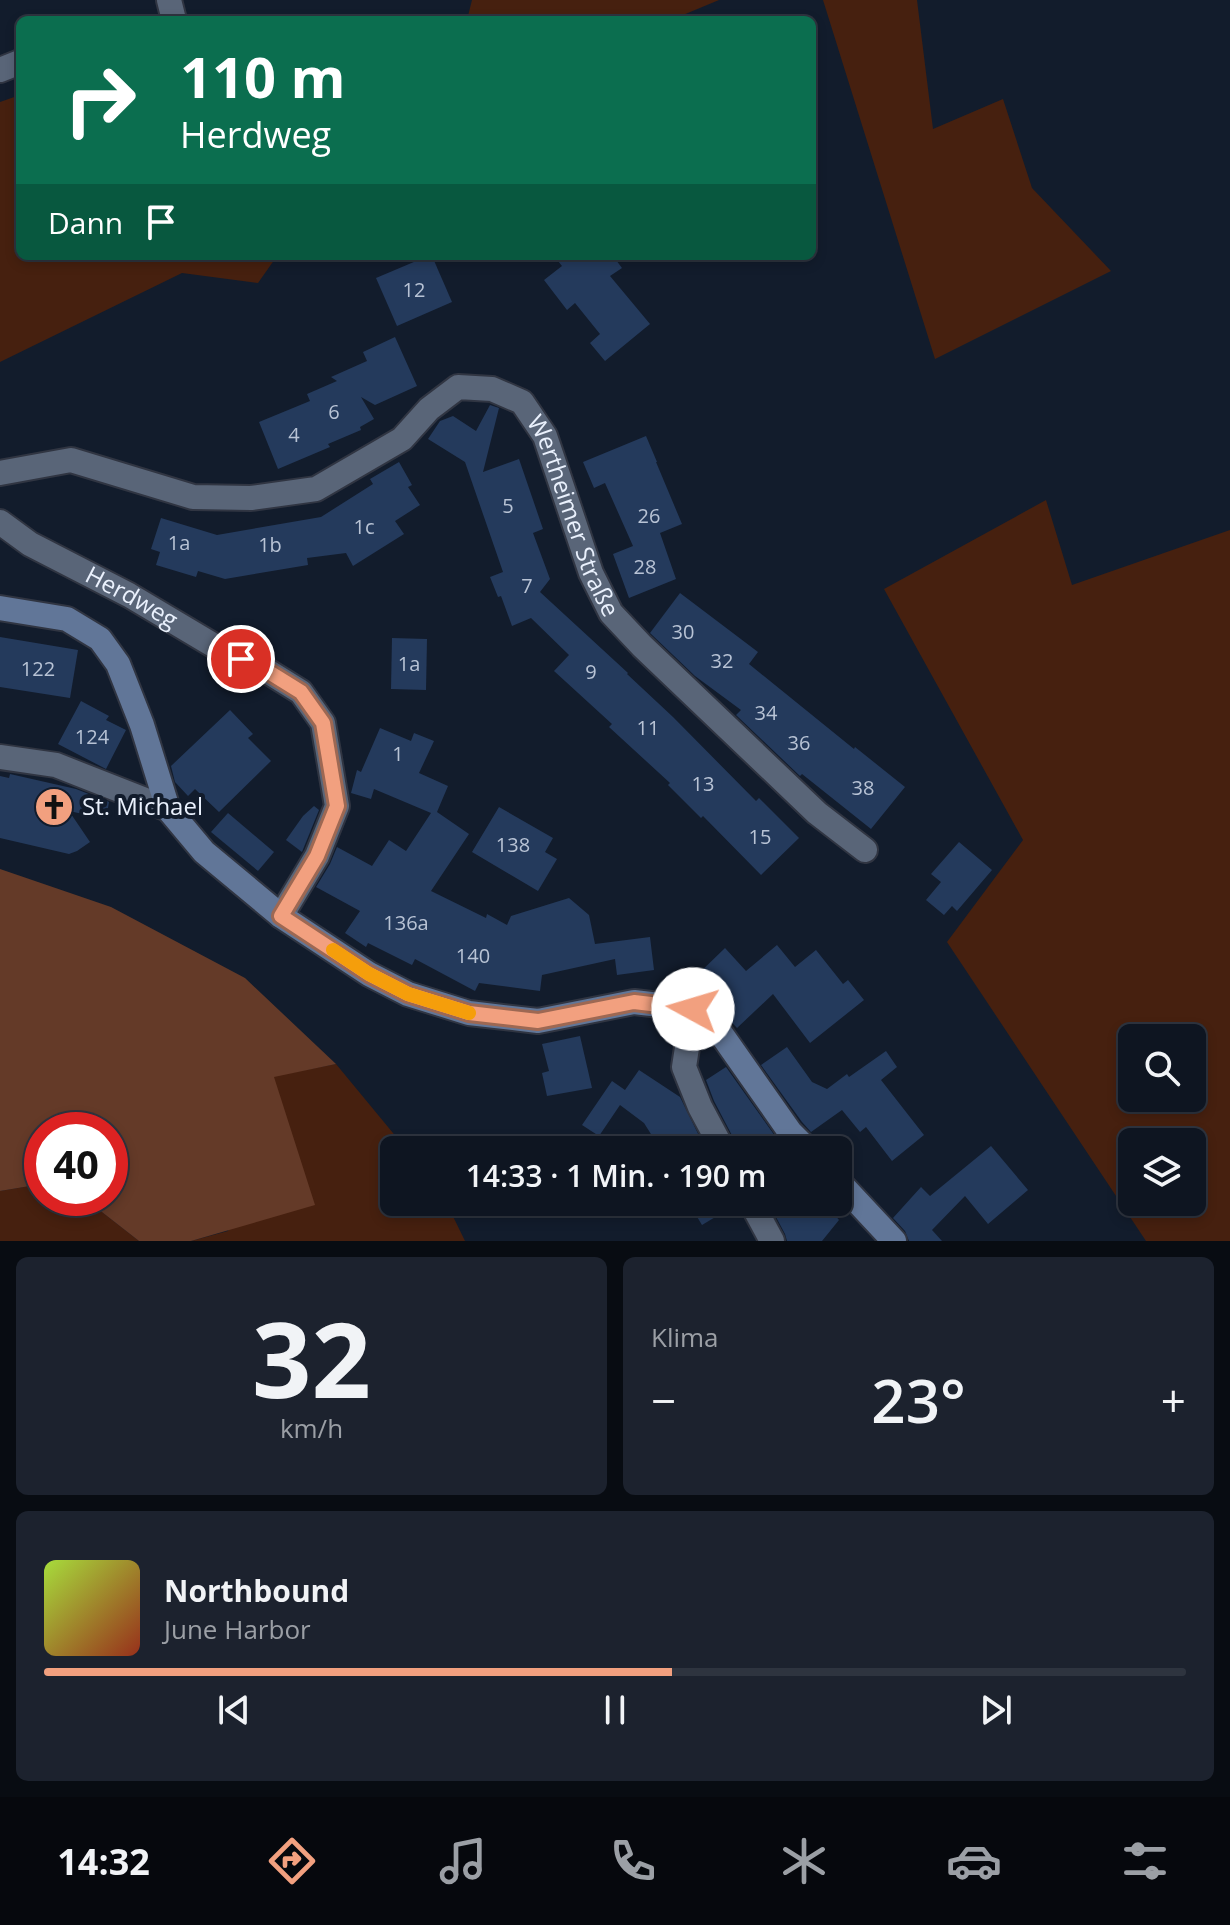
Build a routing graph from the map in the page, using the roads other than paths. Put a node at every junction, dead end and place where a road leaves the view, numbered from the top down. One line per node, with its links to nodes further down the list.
1 (0, 473): 6 (street, Wertheimer Straße)
2 (0, 522): 7 (street, Herdweg)
3 (0, 608): 5 (street)
4 (0, 757): 5 (street)
5 (168, 809): 7 (street)
6 (865, 850)
7 (281, 916): 8 (street)
8 (693, 1009): 9 (street); 10 (street)
9 (716, 1136)
10 (794, 1136)
11 (852, 1196): 14 (street)
12 (759, 1216): 13 (street)
13 (772, 1241)
14 (894, 1241)

